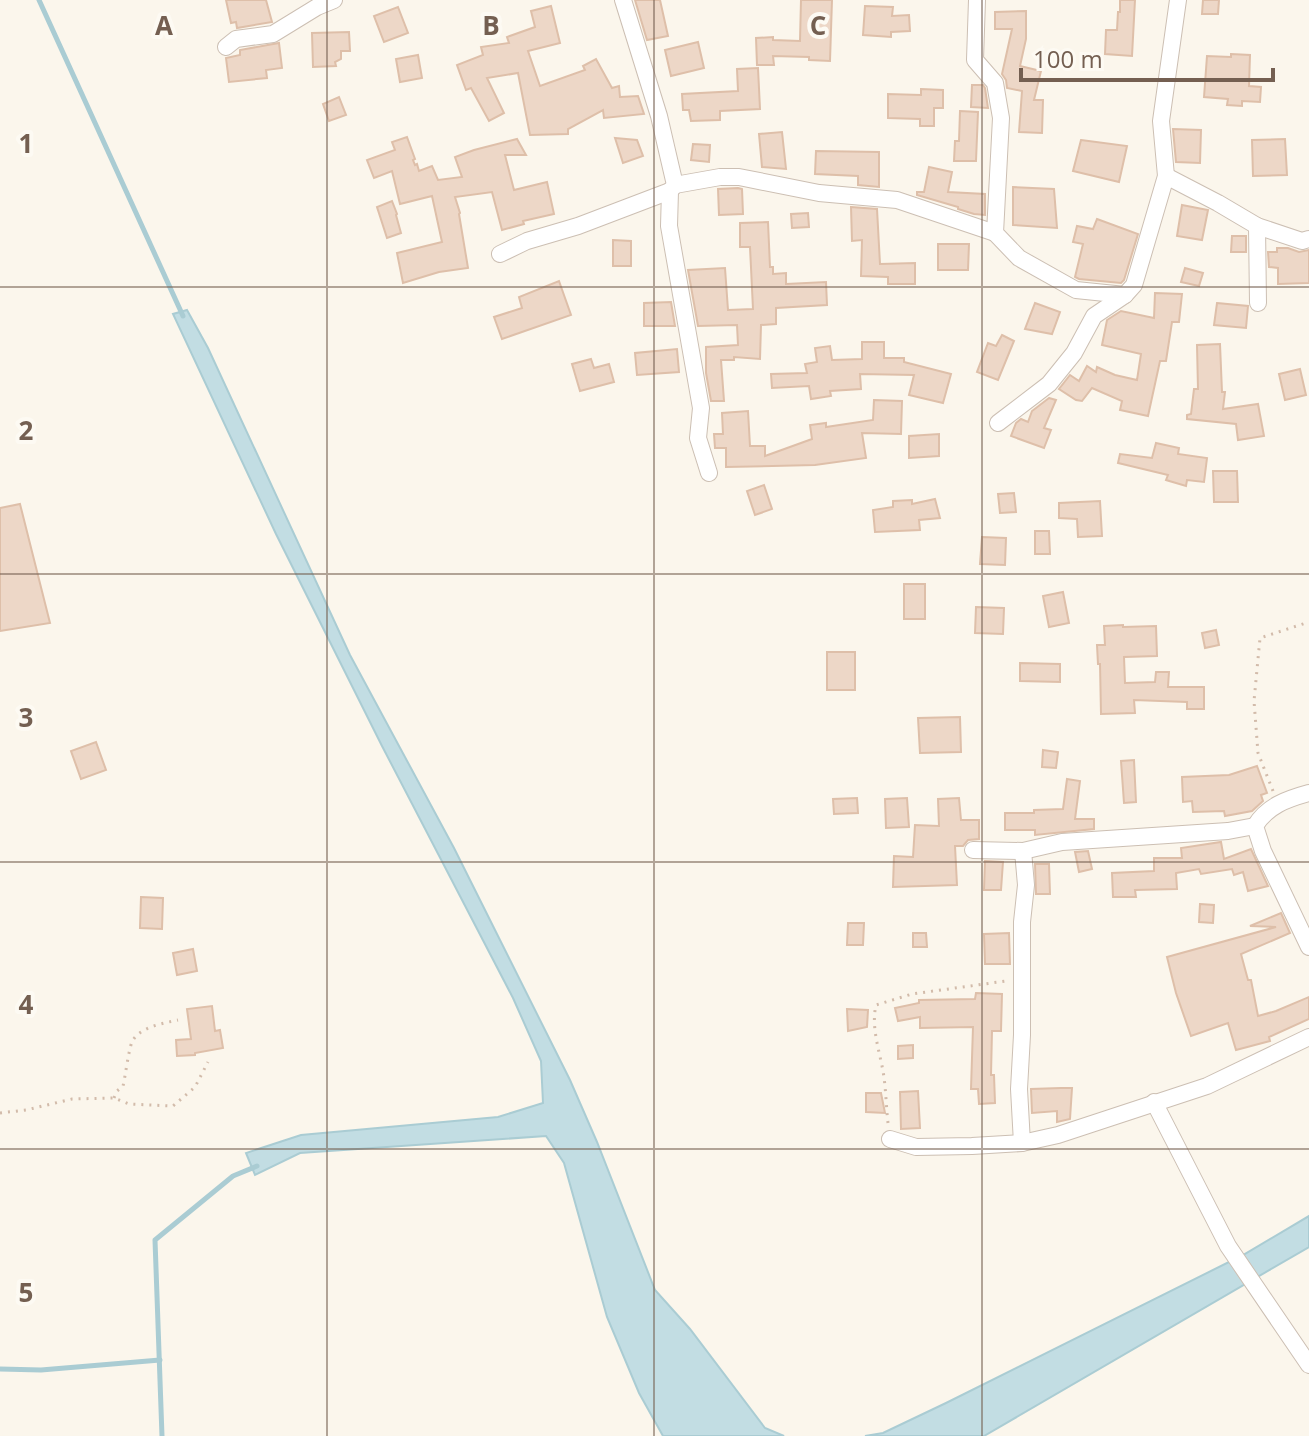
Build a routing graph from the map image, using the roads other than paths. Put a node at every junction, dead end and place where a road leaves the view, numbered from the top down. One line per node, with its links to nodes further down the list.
1 (334, 0): 5 (street)
2 (623, 0): 7 (street)
3 (977, 0): 9 (street)
4 (1178, 0): 6 (street)
5 (226, 47)
6 (1166, 176): 8 (street); 12 (street)
7 (672, 188): 9 (street); 11 (street); 15 (street)
8 (1257, 226): 10 (street); 13 (street)
9 (995, 233): 12 (street)
10 (1309, 239)
11 (500, 254)
12 (1125, 295): 14 (street)
13 (1258, 303)
14 (998, 423)
15 (709, 473)
16 (1309, 793): 17 (street)
17 (1255, 826): 19 (street); 20 (street)
18 (973, 850): 19 (street)
19 (1023, 851): 24 (street)
20 (1309, 947)
21 (1309, 1037): 22 (street)
22 (1154, 1102): 24 (street); 25 (street)
23 (890, 1139): 24 (street)
24 (1022, 1143)
25 (1309, 1365)

